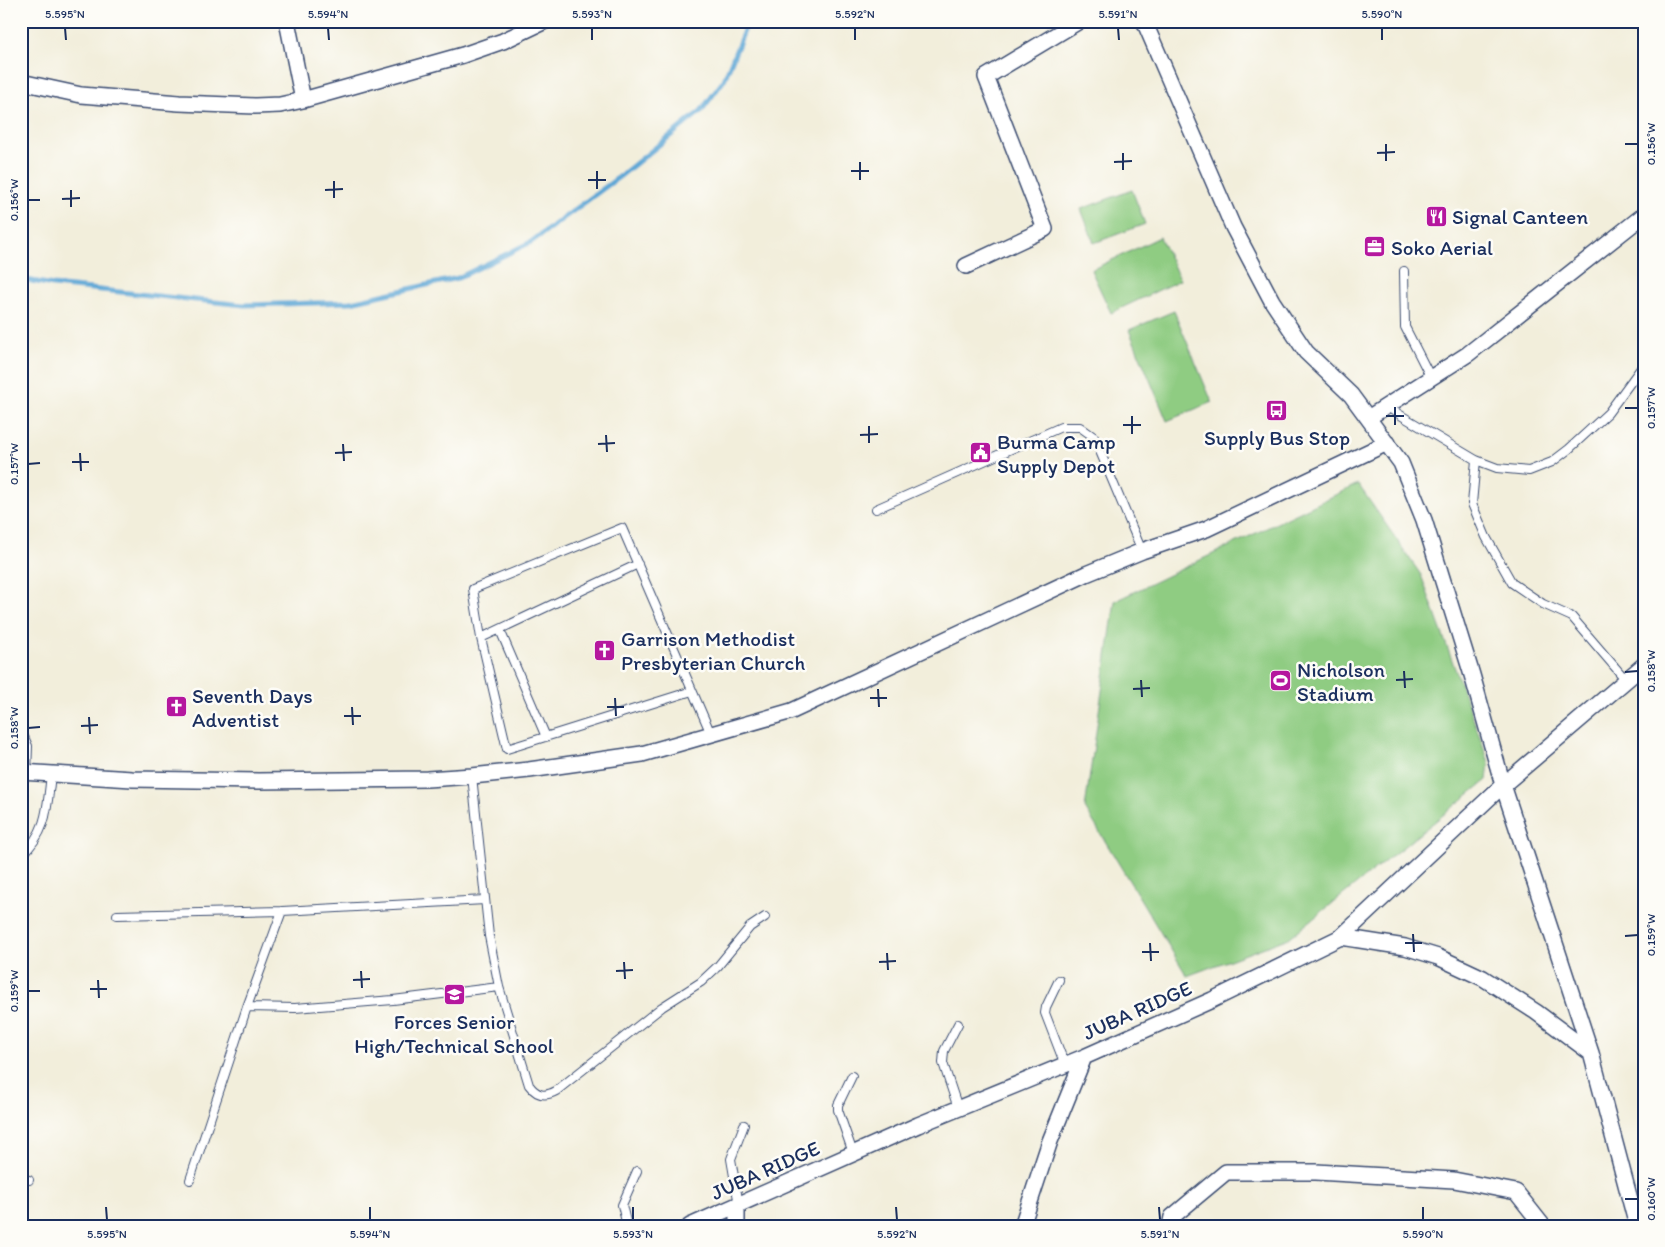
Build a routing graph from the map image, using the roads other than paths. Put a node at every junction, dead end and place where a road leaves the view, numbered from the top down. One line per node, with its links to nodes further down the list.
1 (287, 21): 6 (street)
2 (545, 21): 6 (street)
3 (1079, 21): 8 (street)
4 (1144, 21): 13 (street)
5 (21, 82): 6 (street)
6 (303, 100)
7 (1644, 216): 11 (street)
8 (966, 266)
9 (1404, 271): 11 (lane)
10 (1644, 364): 15 (lane)
11 (1431, 378): 12 (street)
12 (1387, 406): 13 (street); 15 (lane)
13 (1368, 418): 14 (street)
14 (1387, 443): 17 (street); 30 (street)
15 (1476, 460): 22 (lane)
16 (876, 509): 17 (lane)
17 (1142, 551): 24 (street)
18 (638, 564): 19 (lane); 20 (lane); 23 (lane)
19 (500, 630): 20 (lane); 26 (lane)
20 (481, 638): 26 (lane)
21 (1644, 665): 22 (street, JUBA RIDGE)
22 (1626, 680): 30 (street, JUBA RIDGE)
23 (692, 691): 24 (lane); 26 (lane)
24 (711, 734): 29 (street)
25 (21, 736): 27 (lane)
26 (546, 737)
27 (24, 773): 28 (street)
28 (52, 774): 29 (street); 31 (lane)
29 (472, 776): 32 (lane)
30 (1503, 785): 36 (street, JUBA RIDGE); 41 (street)
31 (21, 856)
32 (485, 900): 33 (lane); 38 (lane)
33 (282, 911): 34 (lane); 39 (lane)
34 (118, 915)
35 (766, 917): 38 (lane)
36 (1341, 937): 41 (street); 42 (street, JUBA RIDGE)
37 (1059, 980): 43 (lane)
38 (499, 987): 39 (lane)
39 (247, 1007): 49 (lane)
40 (958, 1024): 45 (lane)
41 (1591, 1053): 57 (street)
42 (1084, 1057): 43 (street, JUBA RIDGE); 54 (street)
43 (1066, 1065): 45 (street, JUBA RIDGE)
44 (852, 1076): 47 (lane)
45 (958, 1108): 47 (street, JUBA RIDGE)
46 (744, 1125): 50 (lane)
47 (854, 1153): 50 (street, JUBA RIDGE)
48 (637, 1171): 51 (lane)
49 (190, 1180)
50 (738, 1205): 52 (street, JUBA RIDGE); 53 (street)
51 (627, 1226)
52 (690, 1226)
53 (736, 1226)
54 (1022, 1226)
55 (1170, 1226): 56 (street)
56 (1542, 1226)
57 (1637, 1226)

